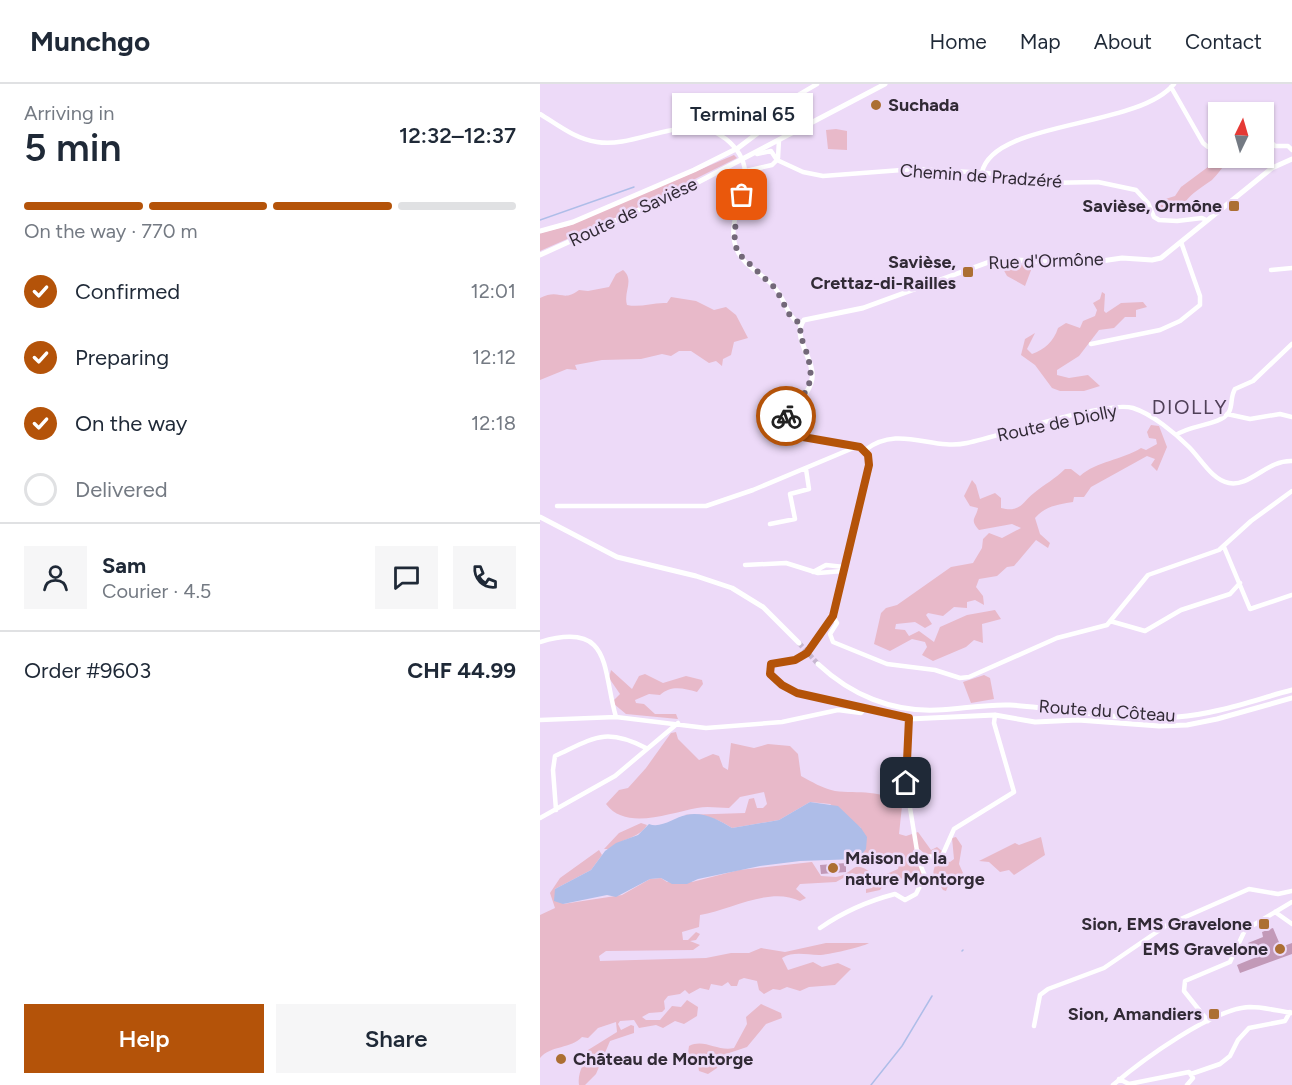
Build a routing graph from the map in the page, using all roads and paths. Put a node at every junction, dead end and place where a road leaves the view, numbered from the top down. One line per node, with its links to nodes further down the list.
1 (817, 84): 5 (street)
2 (885, 84): 6 (street, Route de Savièse)
3 (1173, 86): 10 (street); 17 (street)
4 (540, 114): 12 (street)
5 (760, 130): 6 (street); 8 (street); 12 (street)
6 (792, 131): 7 (street, Route de Savièse)
7 (779, 138): 8 (street, Route de Savièse); 15 (street)
8 (770, 143): 13 (street, Route de Savièse)
9 (1274, 145): 11 (street)
10 (1208, 147)
11 (1292, 150)
12 (737, 152): 16 (street); 19 (street)
13 (747, 156): 15 (street, Chemin de Pradzéré); 21 (street, Route de Savièse)
14 (1292, 159): 18 (street, Rue d'Ormône)
15 (777, 160): 16 (street); 17 (street, Chemin de Pradzéré)
16 (746, 171): 24 (street)
17 (982, 172): 18 (street, Chemin de Pradzéré)
18 (1206, 220): 20 (street, Rue d'Ormône)
19 (540, 231)
20 (1181, 242): 24 (street, Rue d'Ormône); 26 (street)
21 (540, 255)
22 (1292, 268): 23 (street)
23 (1271, 270)
24 (801, 325): 30 (street)
25 (1292, 344): 27 (street)
26 (1091, 345)
27 (1227, 414): 28 (street); 29 (street)
28 (1292, 417)
29 (1176, 435): 31 (street, Route de Diolly); 32 (street, Route de Diolly)
30 (858, 446): 31 (street); 33 (street)
31 (866, 450): 40 (street)
32 (1292, 460)
33 (806, 469): 35 (street); 37 (street)
34 (1292, 491): 38 (street)
35 (557, 506)
36 (540, 517): 47 (street)
37 (770, 524)
38 (1224, 547): 42 (street); 45 (street)
39 (745, 565): 41 (street)
40 (844, 569): 41 (street); 41 (street); 44 (street)
41 (813, 572)
42 (1240, 584): 43 (street); 45 (street)
43 (1292, 595)
44 (833, 616): 45 (street); 52 (street)
45 (1110, 621)
46 (540, 642): 54 (street)
47 (798, 643)
48 (818, 664): 51 (street)
49 (1292, 690): 51 (street, Route du Côteau)
50 (1292, 699): 56 (street)
51 (1027, 706): 56 (street)
52 (864, 709): 55 (street); 58 (street)
53 (995, 715): 55 (street); 56 (street); 62 (street)
54 (616, 717): 57 (street); 58 (street)
55 (909, 718): 62 (street)
56 (1027, 719)
57 (540, 720)
58 (678, 723): 59 (street)
59 (646, 748): 60 (street); 60 (street)
60 (556, 810): 61 (street)
61 (540, 818)
62 (917, 857): 67 (street)
63 (1292, 891): 70 (street)
64 (1292, 902): 65 (street)
65 (1275, 912): 66 (street); 69 (street)
66 (1292, 924)
67 (820, 928)
68 (1291, 1013): 69 (street); 71 (street)
69 (1208, 1021): 72 (street)
70 (1034, 1026)
71 (1191, 1074): 72 (street); 74 (street)
72 (1119, 1080): 73 (street)
73 (1113, 1085)
74 (1187, 1085)

